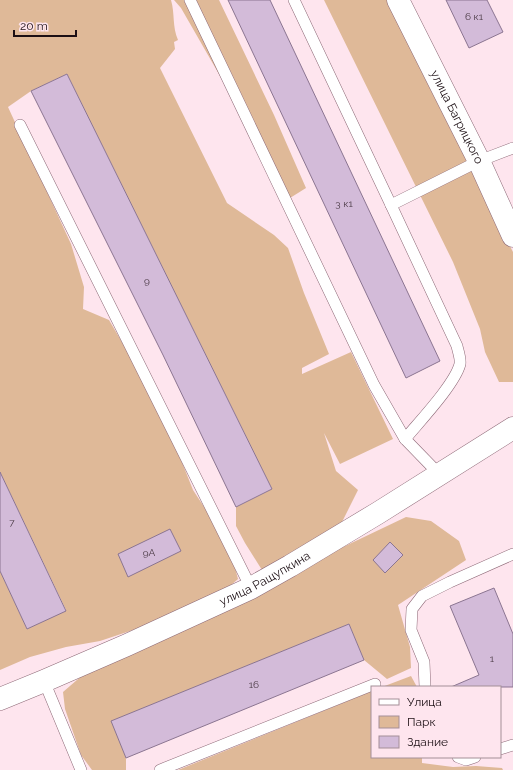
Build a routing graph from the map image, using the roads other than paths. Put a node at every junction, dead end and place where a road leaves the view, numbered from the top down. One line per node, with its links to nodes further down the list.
1 (190, 0): 10 (lane)
2 (294, 0): 7 (lane)
3 (398, 0): 6 (street, улица Багрицкого)
4 (20, 125): 13 (lane)
5 (513, 148): 6 (lane)
6 (479, 161): 7 (lane); 8 (street, улица Багрицкого)
7 (391, 205): 10 (lane)
8 (513, 236)
9 (513, 428): 11 (street, улица Ращупкина)
10 (406, 439): 11 (lane)
11 (439, 474): 13 (street, улица Ращупкина)
12 (513, 554): 16 (lane)
13 (251, 588): 14 (street, улица Ращупкина)
14 (44, 681): 17 (street, улица Ращупкина); 22 (lane)
15 (375, 684): 23 (lane)
16 (425, 686)
17 (0, 699)
18 (513, 745): 19 (lane)
19 (501, 749)
20 (461, 758): 21 (lane)
21 (472, 758)
22 (81, 770)
23 (160, 770)

